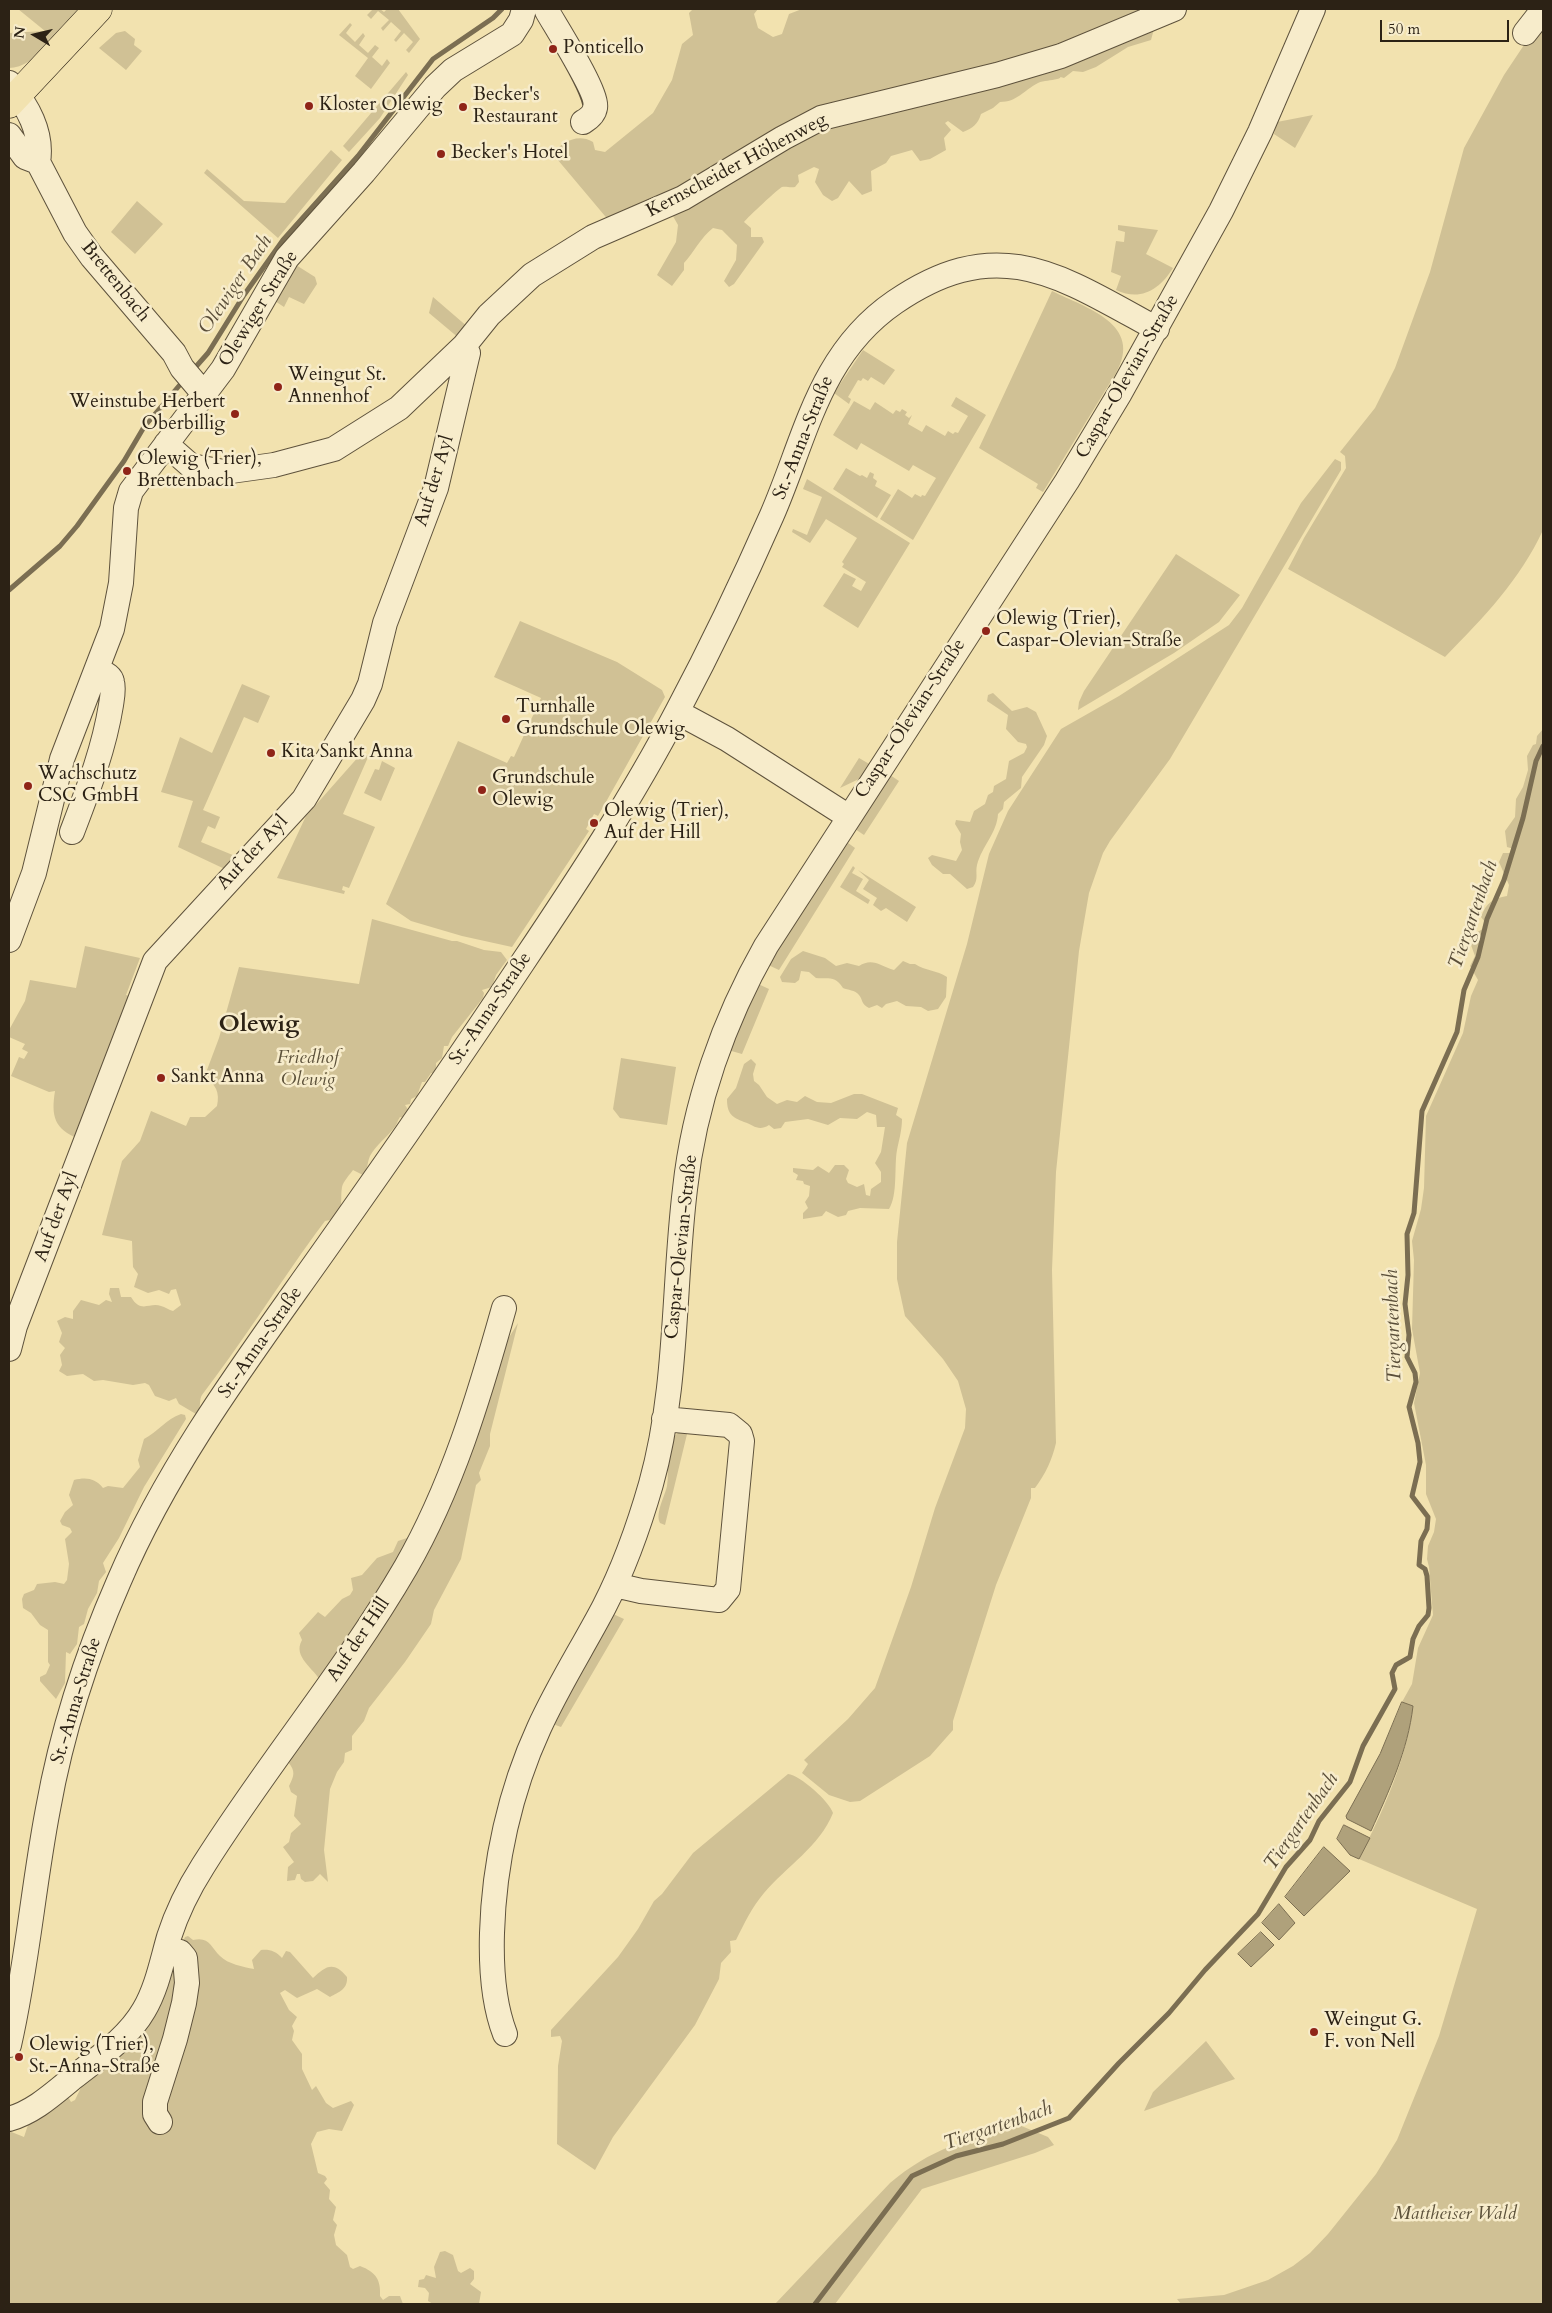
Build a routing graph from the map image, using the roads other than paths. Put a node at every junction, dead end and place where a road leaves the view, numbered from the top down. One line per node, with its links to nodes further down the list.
1 (98, 9): 7 (main road)
2 (538, 9): 8 (street); 13 (street, Olewiger Straße)
3 (1174, 9): 12 (street, Kernscheider Höhenweg)
4 (1313, 9): 11 (street, Caspar-Olevian-Straße)
5 (1543, 10): 6 (street)
6 (1525, 33)
7 (12, 94): 10 (street, Brettenbach)
8 (583, 122)
9 (9, 135): 10 (street, Brettenbach)
10 (38, 162): 13 (street, Brettenbach)
11 (1157, 329): 16 (street, St.-Anna-Straße); 17 (street, Caspar-Olevian-Straße)
12 (464, 346): 14 (street, Kernscheider Höhenweg); 21 (street, Auf der Ayl)
13 (193, 382): 14 (street, Olewiger Straße)
14 (166, 444): 15 (street, Olewiger Straße)
15 (98, 670): 18 (street); 19 (street, Olewiger Straße)
16 (677, 712): 17 (street); 26 (street, St.-Anna-Straße)
17 (849, 817): 22 (street, Caspar-Olevian-Straße)
18 (72, 832)
19 (9, 940)
20 (504, 1308): 24 (street, Auf der Hill)
21 (9, 1349)
22 (664, 1419): 23 (street, Caspar-Olevian-Straße); 23 (street)
23 (615, 1585): 25 (street, Caspar-Olevian-Straße)
24 (166, 1948): 27 (street, Auf der Hill); 28 (street)
25 (505, 2034)
26 (9, 2045)
27 (9, 2119)
28 (160, 2122)

